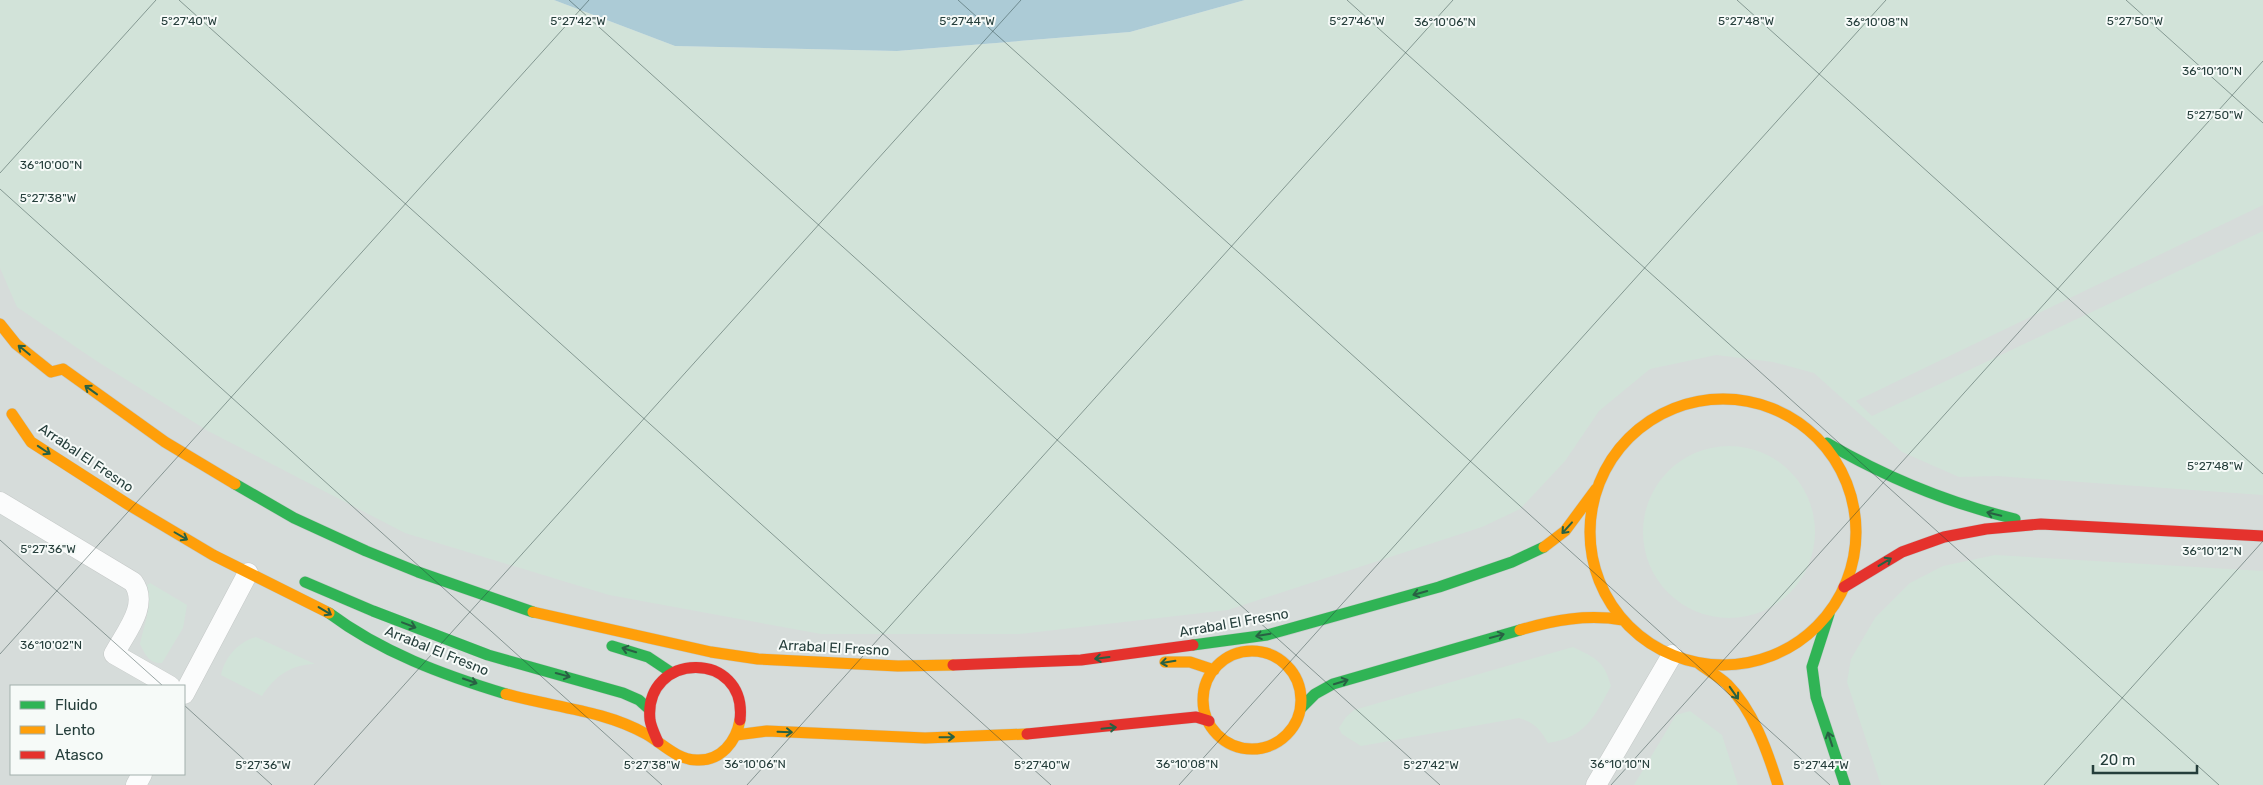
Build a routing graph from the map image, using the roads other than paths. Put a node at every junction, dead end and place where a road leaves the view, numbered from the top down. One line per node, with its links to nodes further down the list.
1 (0, 324): 2 (street, one-way to 1)
2 (51, 372): 3 (street); 17 (street, Arrabal El Fresno, one-way to 2)
3 (51, 384)
4 (2, 406): 5 (street)
5 (12, 414): 6 (street, Arrabal El Fresno); 12 (street, Arrabal El Fresno, one-way to 12)
6 (31, 421)
7 (1815, 436): 8 (street); 10 (street, one-way to 7); 14 (street)
8 (1596, 489): 16 (street); 17 (street, Arrabal El Fresno, one-way to 17)
9 (0, 502): 27 (lane)
10 (2041, 524): 11 (street); 14 (street, one-way to 10)
11 (2263, 536)
12 (248, 573): 28 (lane); 33 (street, Arrabal El Fresno, one-way to 33)
13 (295, 577): 30 (street, Arrabal El Fresno, one-way to 30)
14 (1844, 587): 15 (street)
15 (1831, 609): 21 (street); 36 (street, one-way to 15)
16 (1623, 620): 20 (street); 29 (street, one-way to 16)
17 (1315, 622): 19 (street, Arrabal El Fresno)
18 (600, 643): 25 (street, one-way to 18)
19 (1264, 654): 24 (street); 29 (street)
20 (1672, 655): 21 (street); 34 (lane)
21 (1696, 662): 35 (street, one-way to 35)
22 (1151, 664): 24 (street, Arrabal El Fresno, one-way to 22)
23 (739, 670): 26 (street)
24 (1214, 670): 31 (street)
25 (672, 673): 26 (street); 30 (street)
26 (720, 674): 32 (street)
27 (168, 685)
28 (185, 692)
29 (1301, 708): 31 (street)
30 (649, 709): 33 (street)
31 (1208, 721): 32 (street, one-way to 31)
32 (736, 735): 33 (street, Arrabal El Fresno)
33 (658, 742)
34 (1596, 785)
35 (1778, 785)
36 (1845, 785)

